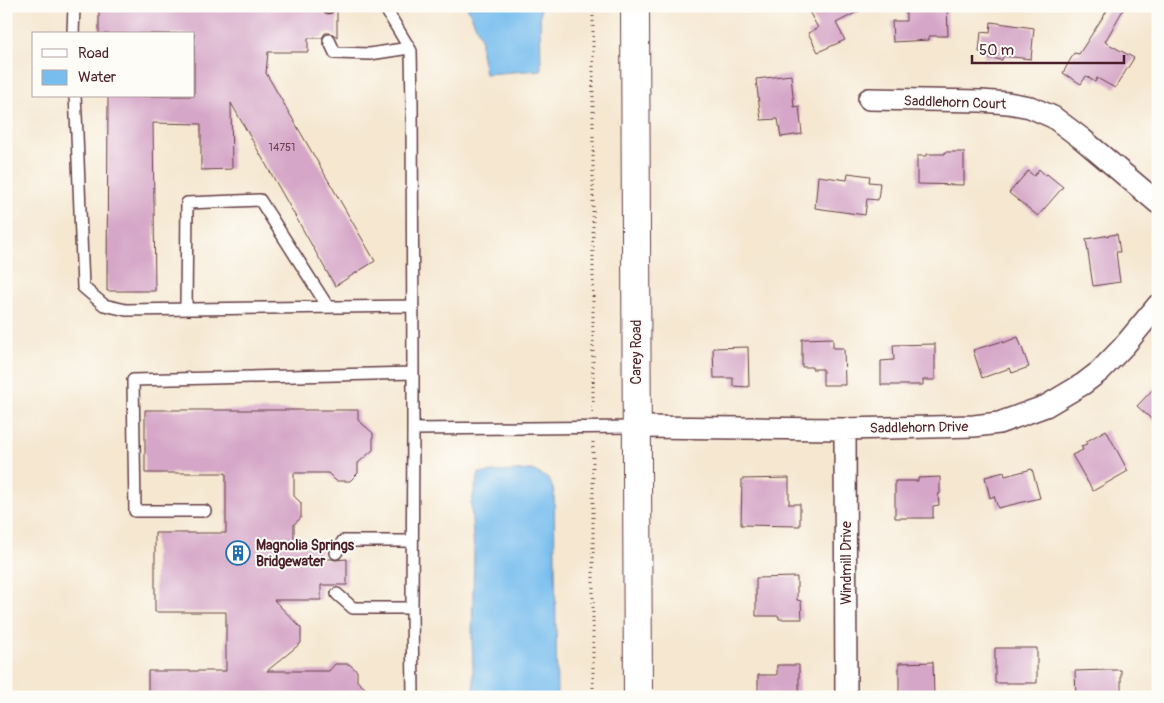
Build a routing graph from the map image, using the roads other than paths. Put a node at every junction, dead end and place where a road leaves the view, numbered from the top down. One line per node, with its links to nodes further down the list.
1 (74, 6): 4 (lane)
2 (384, 6): 6 (lane)
3 (635, 6): 15 (street, Carey Road)
4 (74, 32)
5 (329, 40): 6 (lane)
6 (409, 48): 11 (lane)
7 (74, 98): 13 (lane)
8 (869, 99): 9 (street, Saddlehorn Court)
9 (1158, 202)
10 (1158, 305): 17 (street, Saddlehorn Drive)
11 (412, 306): 12 (lane); 14 (lane)
12 (328, 307): 13 (lane); 13 (lane)
13 (186, 309)
14 (413, 373): 16 (lane); 18 (lane)
15 (636, 427): 16 (lane); 17 (street, Saddlehorn Drive); 24 (street, Carey Road)
16 (413, 429): 19 (lane)
17 (845, 429): 25 (street, Windmill Drive)
18 (205, 511)
19 (412, 541): 20 (lane); 22 (lane)
20 (336, 553)
21 (337, 594): 22 (lane)
22 (412, 608): 23 (lane)
23 (413, 697)
24 (638, 697)
25 (846, 697)

